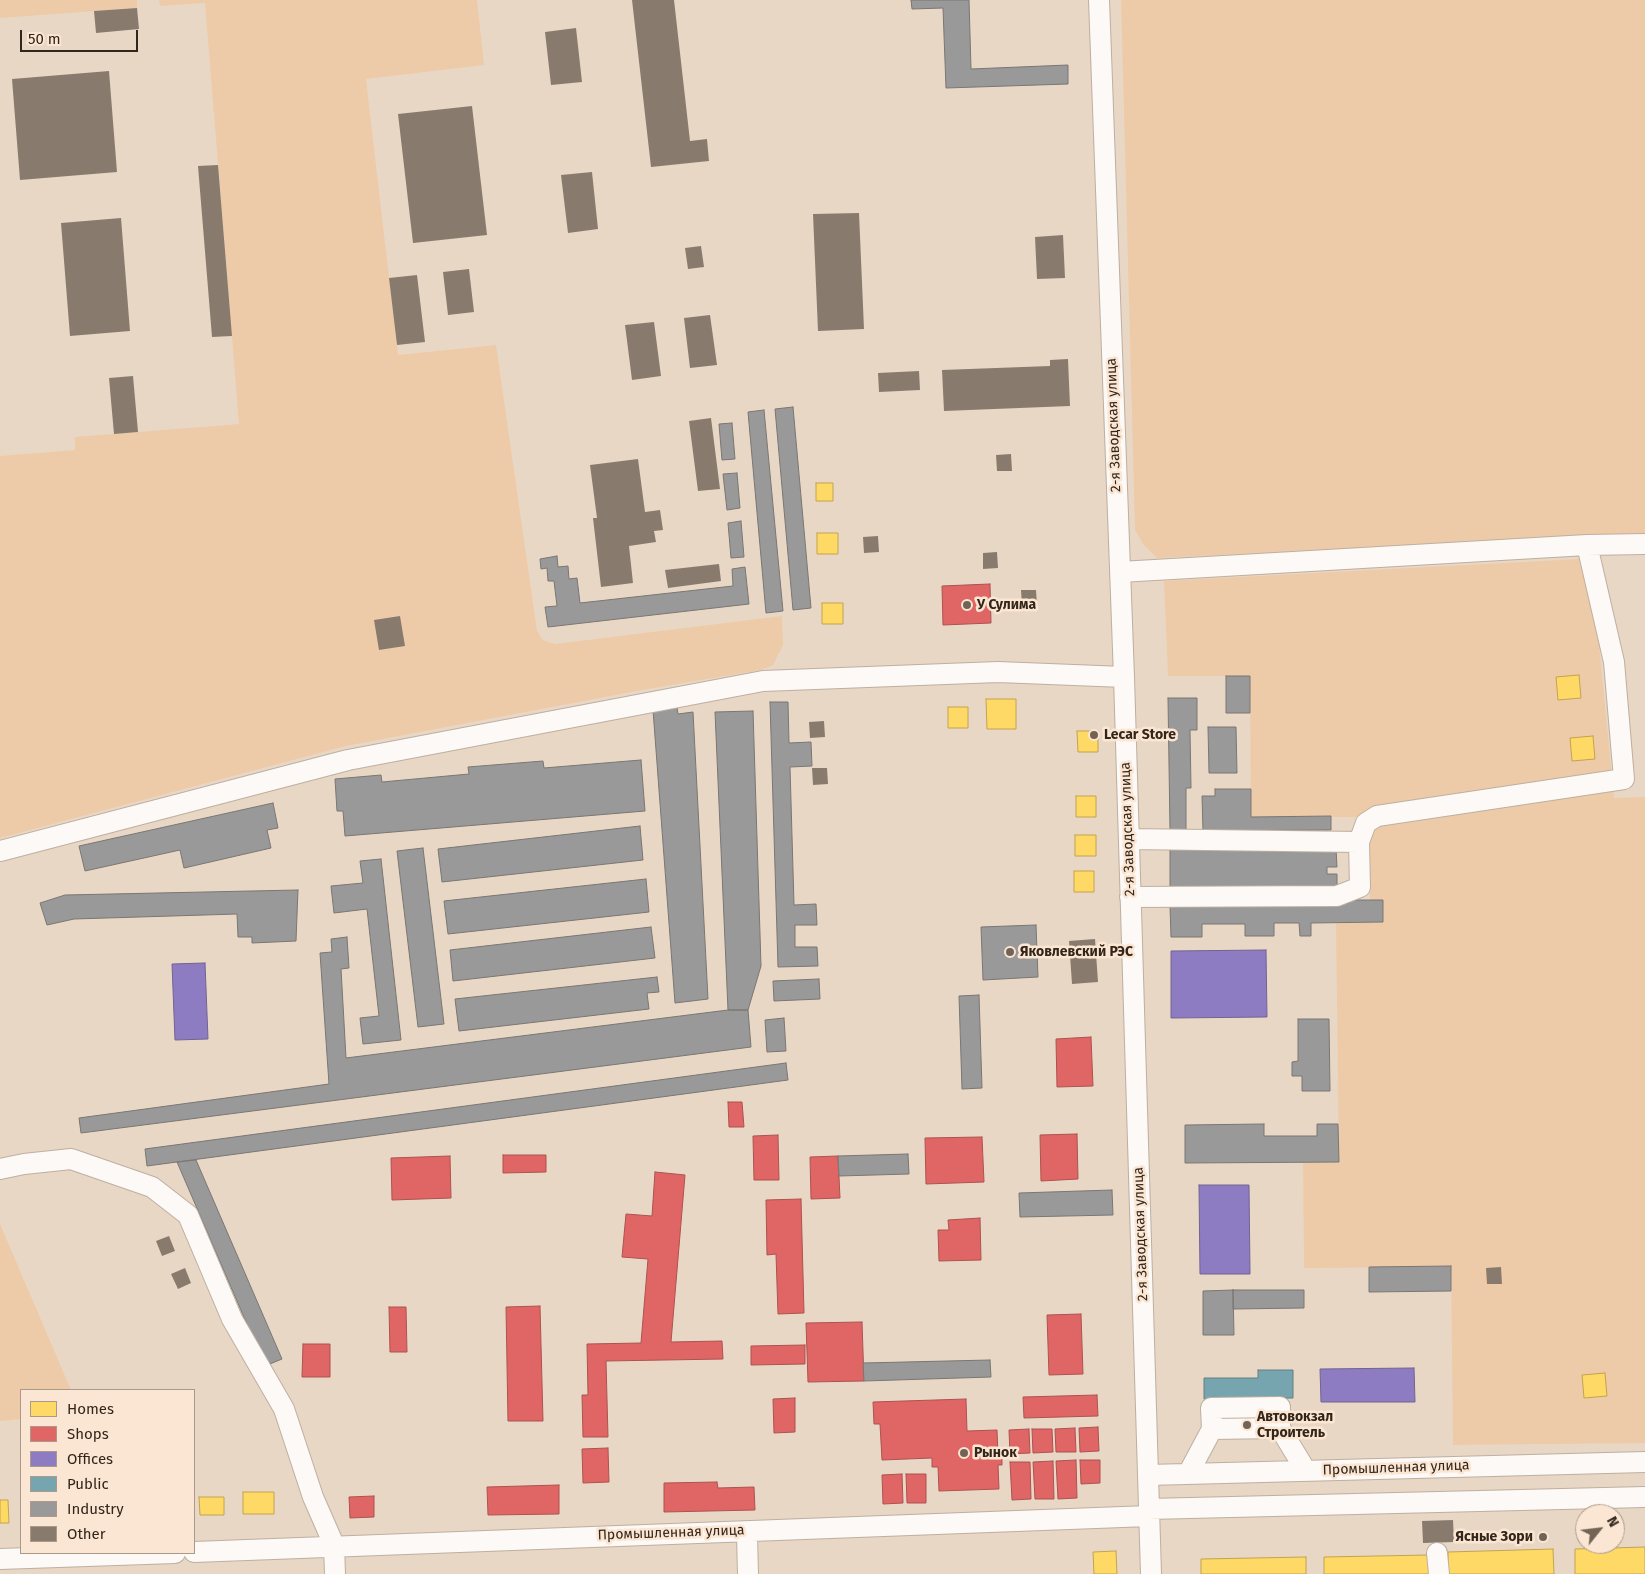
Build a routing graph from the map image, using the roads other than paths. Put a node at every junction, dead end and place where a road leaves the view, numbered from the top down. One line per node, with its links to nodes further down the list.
1 (1099, 0): 4 (street, 2-я Заводская улица)
2 (1645, 544): 3 (street)
3 (1587, 545): 4 (street); 7 (street)
4 (1120, 572): 5 (street, 2-я Заводская улица)
5 (1124, 677): 6 (street, 2-я Заводская улица); 8 (street)
6 (1129, 840): 7 (street); 9 (street, 2-я Заводская улица)
7 (1359, 842): 9 (street)
8 (0, 851)
9 (1130, 897): 14 (street, 2-я Заводская улица)
10 (0, 1169): 18 (street)
11 (1645, 1462): 12 (street, Промышленная улица)
12 (1306, 1471): 13 (street, Промышленная улица); 13 (street)
13 (1188, 1474): 14 (street, Промышленная улица)
14 (1148, 1475): 16 (street, 2-я Заводская улица)
15 (1645, 1497): 16 (street, Промышленная улица)
16 (1149, 1512): 18 (street, Промышленная улица); 26 (street, 2-я Заводская улица)
17 (747, 1534): 25 (street)
18 (334, 1545): 19 (street, Промышленная улица); 24 (street)
19 (195, 1552)
20 (1437, 1553): 27 (street)
21 (168, 1554): 23 (street)
22 (0, 1558): 23 (street)
23 (94, 1565)
24 (335, 1574)
25 (748, 1574)
26 (1151, 1574)
27 (1439, 1574)

